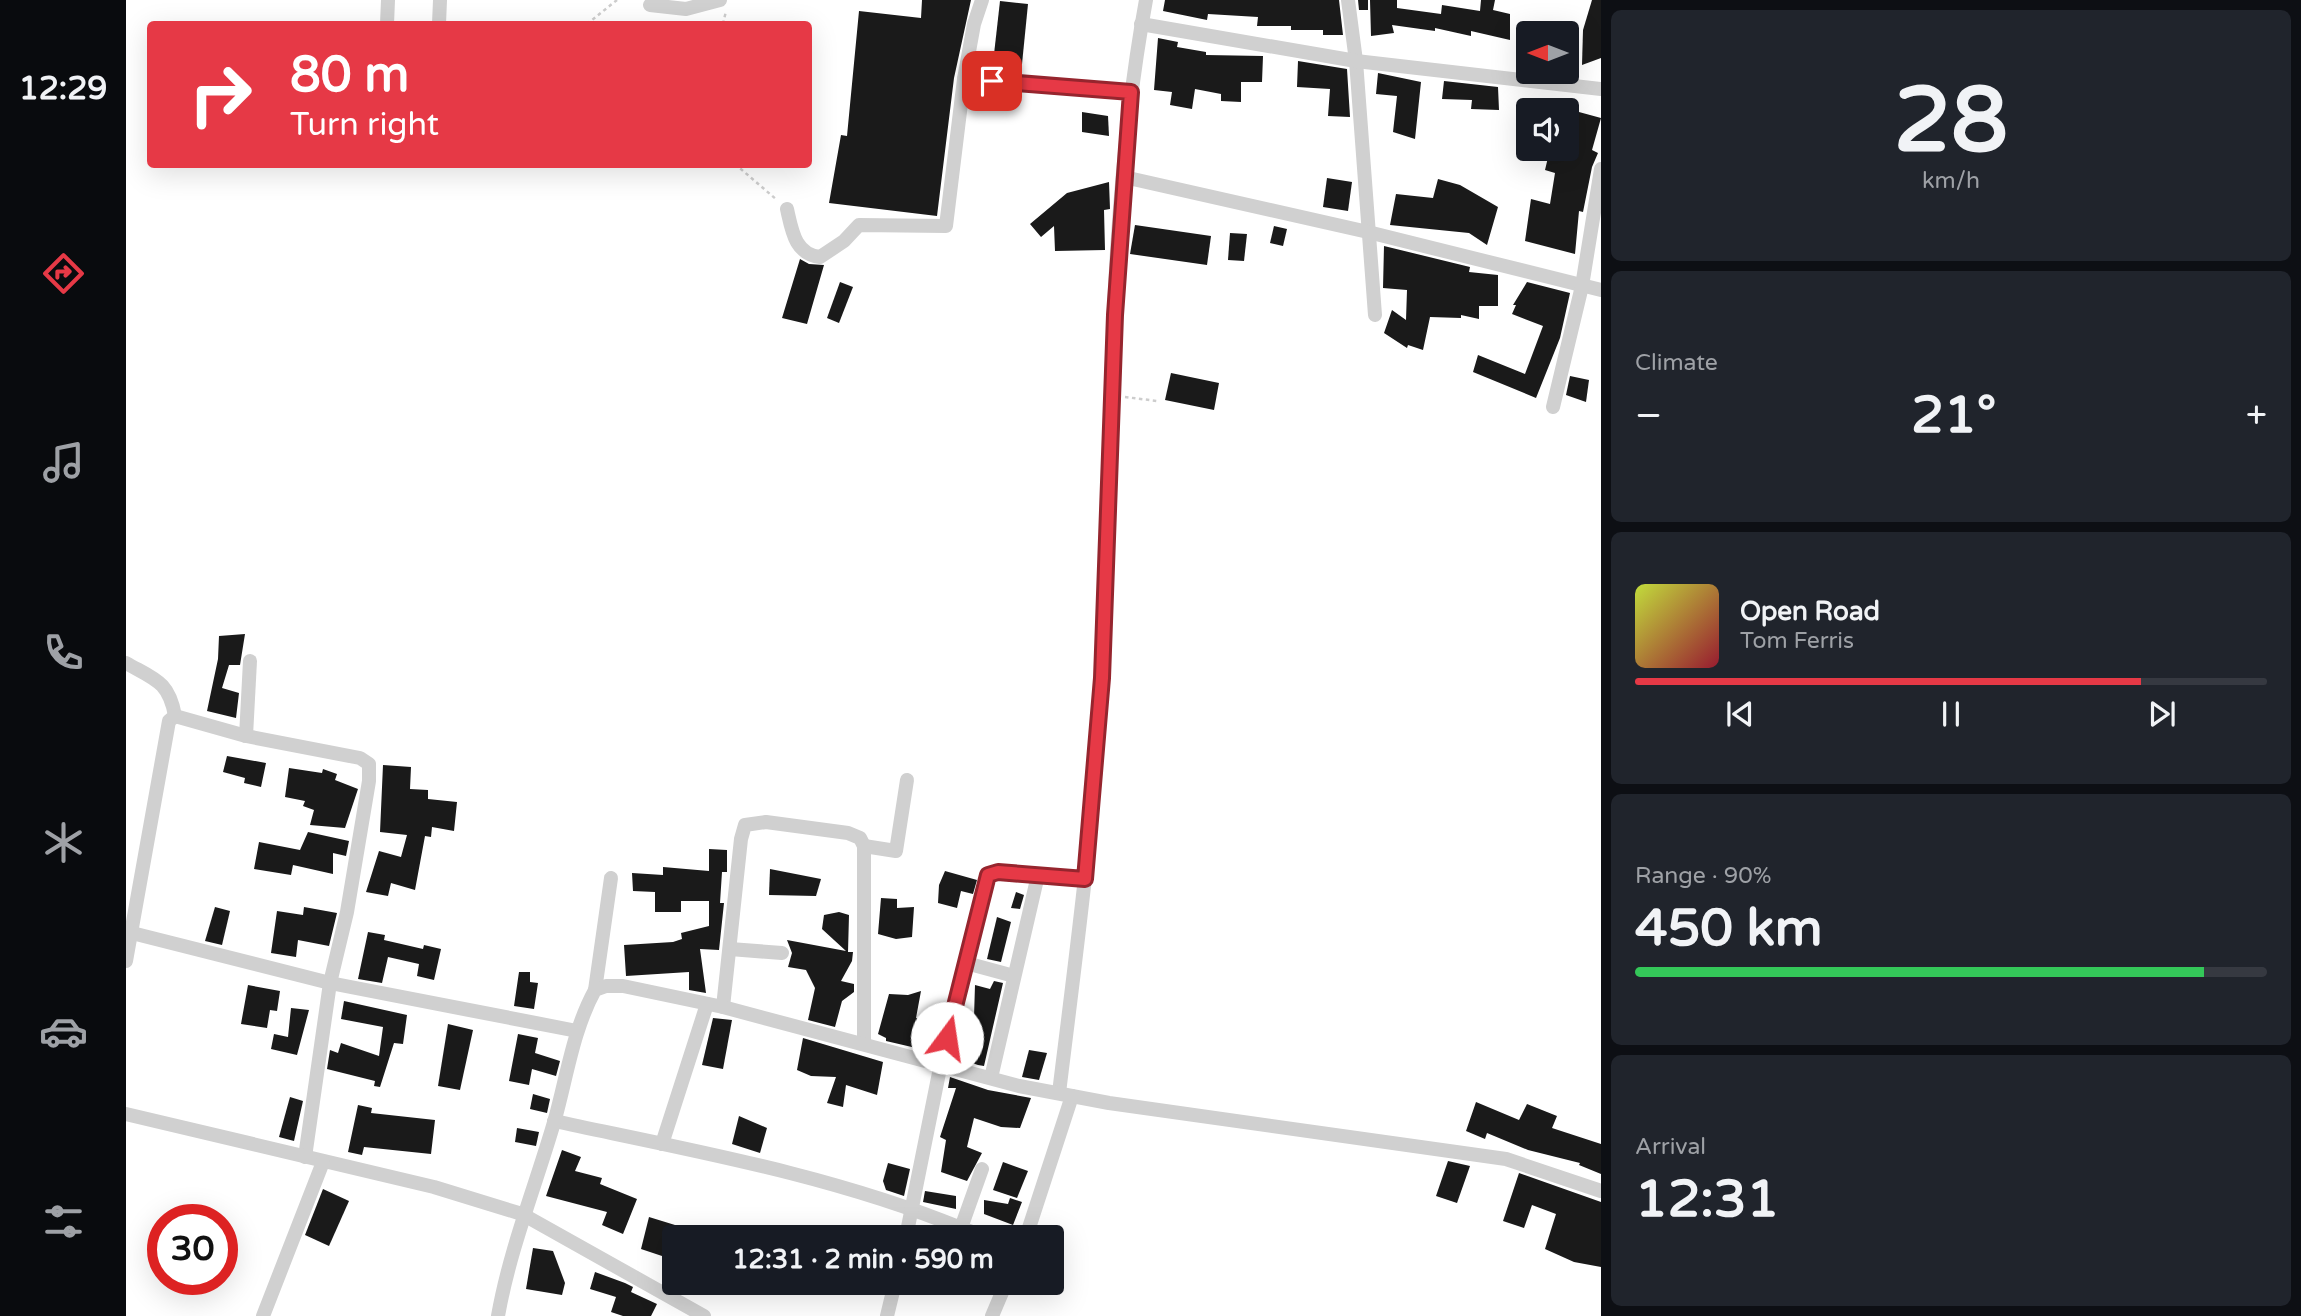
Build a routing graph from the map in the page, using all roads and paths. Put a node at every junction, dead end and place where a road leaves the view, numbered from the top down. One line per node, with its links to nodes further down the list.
1 (388, 0): 9 (street)
2 (440, 0): 10 (street)
3 (617, 0): 11 (path)
4 (720, 0): 8 (street)
5 (982, 0): 14 (street)
6 (1146, 0): 12 (street)
7 (1348, 0): 13 (street)
8 (650, 5)
9 (387, 21)
10 (439, 21)
11 (591, 21)
12 (1141, 24): 13 (street); 16 (street)
13 (1356, 61): 15 (street); 21 (street)
14 (964, 79): 16 (street); 20 (street)
15 (1601, 89)
16 (1131, 92): 19 (street)
17 (740, 168): 20 (path)
18 (1601, 169): 22 (street)
19 (1124, 177): 21 (street); 25 (street)
20 (788, 209)
21 (1368, 232): 22 (street); 24 (street)
22 (1582, 286): 23 (street); 27 (street)
23 (1601, 290)
24 (1375, 315)
25 (1111, 396): 26 (path); 36 (street)
26 (1157, 401)
27 (1553, 407)
28 (250, 661): 31 (street)
29 (126, 663): 30 (street)
30 (175, 716): 31 (street); 37 (street)
31 (246, 736): 43 (street)
32 (907, 780): 33 (street)
33 (864, 846): 38 (street); 48 (street)
34 (1038, 875): 36 (street); 41 (street); 42 (street)
35 (611, 878): 44 (street)
36 (1085, 879): 51 (street)
37 (132, 933): 40 (street); 43 (street)
38 (730, 949): 39 (street); 46 (street)
39 (782, 953)
40 (126, 961)
41 (966, 963): 42 (street); 49 (street)
42 (1014, 976): 50 (street)
43 (330, 983): 47 (street); 55 (street)
44 (595, 990): 45 (street); 47 (street)
45 (706, 1004): 46 (street); 54 (street)
46 (723, 1007): 48 (street)
47 (577, 1031): 53 (street)
48 (864, 1042): 49 (street)
49 (941, 1063): 50 (street); 59 (street)
50 (991, 1078): 51 (street)
51 (1066, 1094): 58 (street); 64 (street)
52 (126, 1114): 55 (street)
53 (554, 1121): 54 (street); 60 (street)
54 (662, 1144): 59 (street)
55 (305, 1157): 56 (street)
56 (323, 1162): 60 (street); 68 (street)
57 (982, 1169): 63 (street)
58 (1601, 1191)
59 (912, 1208): 61 (street); 62 (street)
60 (522, 1214): 67 (street); 69 (street)
61 (908, 1225)
62 (954, 1225)
63 (963, 1225)
64 (1029, 1225)
65 (892, 1295): 71 (street)
66 (1001, 1295): 72 (street)
67 (676, 1309): 70 (street)
68 (263, 1316)
69 (498, 1316)
70 (704, 1316)
71 (887, 1316)
72 (992, 1316)

